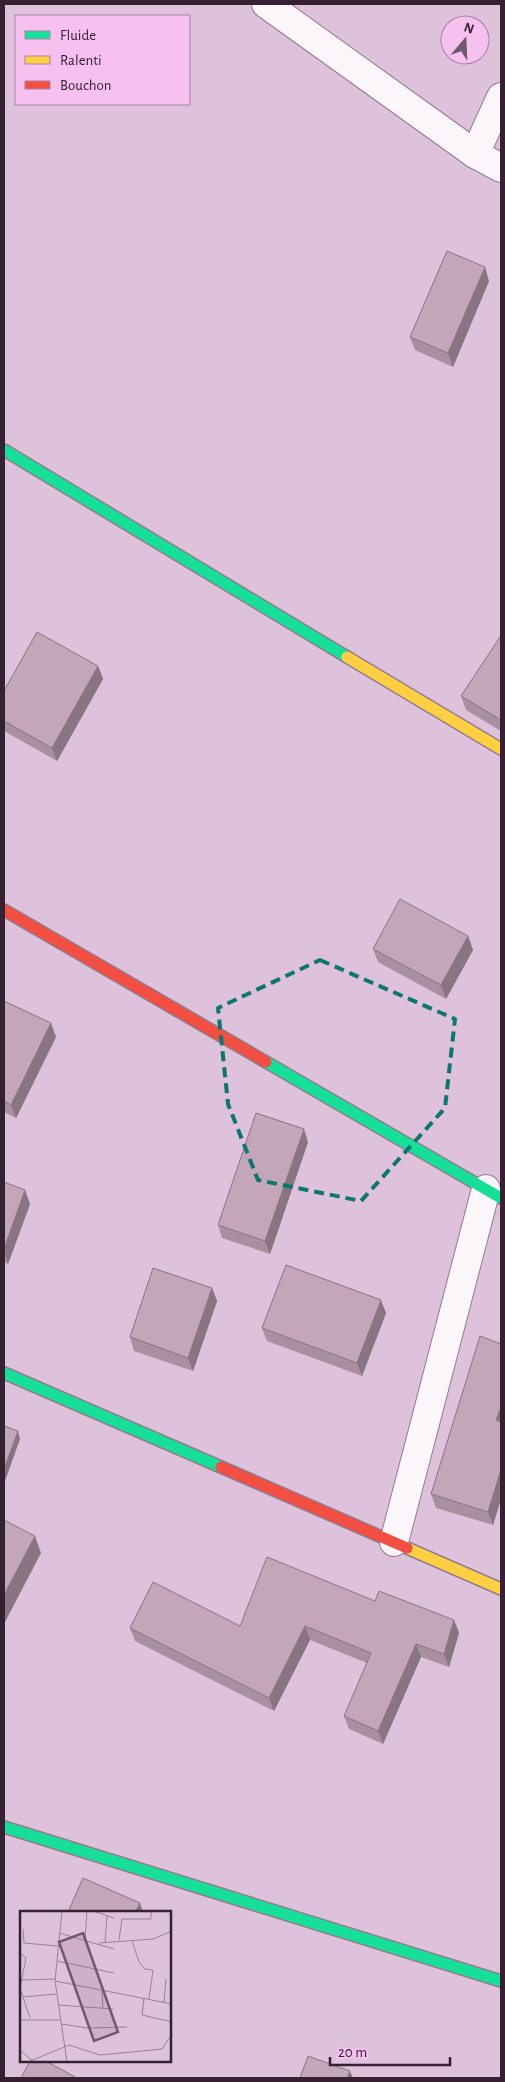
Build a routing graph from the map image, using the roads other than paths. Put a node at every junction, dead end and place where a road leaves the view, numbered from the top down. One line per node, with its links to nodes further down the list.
1 (266, 4): 3 (street)
2 (501, 97): 3 (street)
3 (475, 154): 4 (street)
4 (501, 168)
5 (4, 450): 6 (street)
6 (501, 749)
7 (4, 910): 8 (street)
8 (494, 1193): 10 (street)
9 (4, 1373): 10 (street)
10 (394, 1542): 11 (street)
11 (501, 1589)
12 (4, 1827): 13 (street)
13 (501, 1981)

